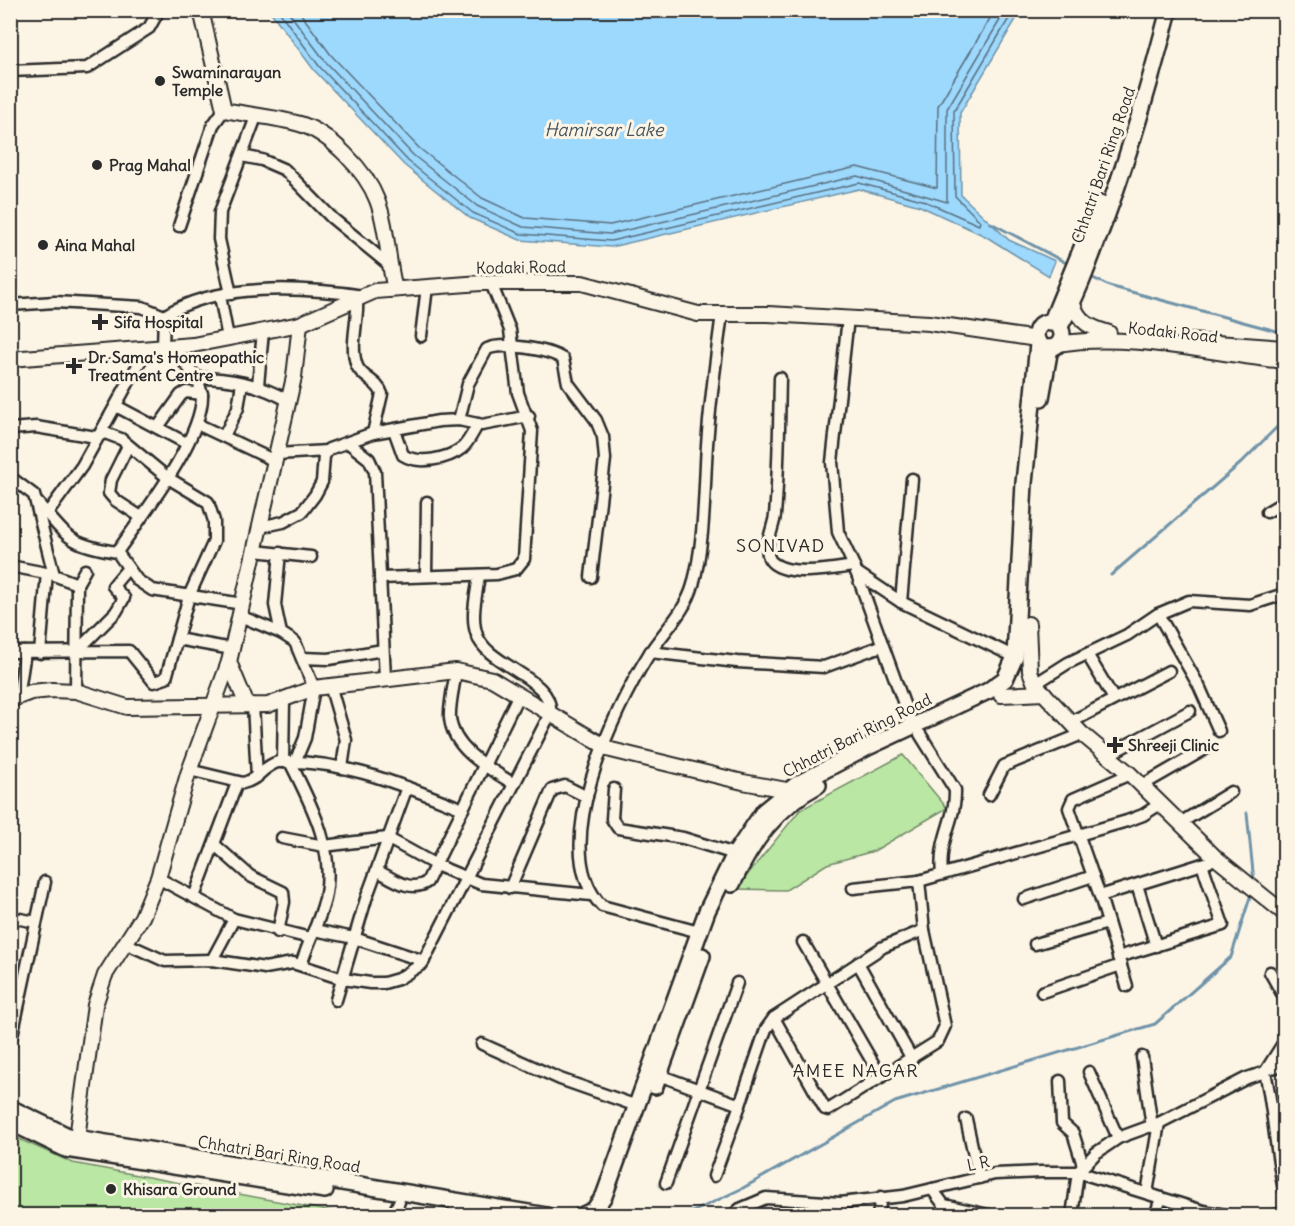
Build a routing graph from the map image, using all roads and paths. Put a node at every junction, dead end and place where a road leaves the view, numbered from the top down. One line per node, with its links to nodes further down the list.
1 (159, 10): 5 (street)
2 (201, 10): 6 (street)
3 (1159, 10): 25 (main road, Chhatri Bari Ring Road)
4 (1169, 10): 16 (main road, Chhatri Bari Ring Road)
5 (10, 70)
6 (224, 110): 7 (street); 9 (street)
7 (256, 117): 8 (street); 10 (street)
8 (242, 156): 10 (street); 14 (street)
9 (179, 226)
10 (388, 264): 13 (street)
11 (491, 283): 12 (street, Kodaki Road); 18 (street, Kodaki Road); 27 (street)
12 (428, 287): 13 (street, Kodaki Road); 24 (street)
13 (395, 289): 15 (street, Kodaki Road)
14 (226, 295): 15 (street); 19 (street); 26 (street)
15 (360, 297): 21 (street, Kodaki Road); 47 (street)
16 (1073, 304): 23 (street, Kodaki Road); 25 (main road, Chhatri Bari Ring Road)
17 (10, 305): 19 (street)
18 (722, 314): 20 (street, Kodaki Road); 92 (street)
19 (164, 315): 28 (street)
20 (848, 318): 25 (street, Kodaki Road); 71 (street)
21 (300, 324): 22 (street, Kodaki Road); 38 (street)
22 (264, 331): 26 (street, Kodaki Road); 36 (street)
23 (1109, 333): 25 (street, Kodaki Road); 29 (street, Kodaki Road)
24 (421, 336)
25 (1049, 336): 32 (street, Kodaki Road); 84 (main road, Chhatri Bari Ring Road); 96 (main road, Chhatri Bari Ring Road)
26 (228, 338): 28 (street, Kodaki Road)
27 (513, 345): 40 (street); 41 (street); 76 (street)
28 (167, 347): 30 (street, Kodaki Road); 33 (street)
29 (1284, 348)
30 (147, 349): 31 (street, Kodaki Road); 39 (street)
31 (10, 359)
32 (1284, 361)
33 (197, 378): 35 (street); 37 (street)
34 (780, 378): 71 (street)
35 (242, 383): 36 (street); 48 (street)
36 (258, 385): 38 (street)
37 (202, 394): 42 (street); 44 (street)
38 (289, 401): 54 (street)
39 (116, 406): 44 (street); 49 (street)
40 (529, 416): 43 (street); 74 (street)
41 (459, 420): 43 (street); 46 (street)
42 (197, 424): 48 (street); 50 (street)
43 (478, 424): 46 (street)
44 (158, 427): 50 (street)
45 (10, 429): 49 (street)
46 (394, 430): 47 (street)
47 (373, 433): 51 (street)
48 (224, 436): 54 (street)
49 (96, 437): 52 (street); 62 (street)
50 (186, 443): 56 (street)
51 (350, 444): 53 (street); 77 (street)
52 (128, 446): 56 (street); 63 (street)
53 (327, 451): 54 (street); 64 (street)
54 (276, 457): 64 (street)
55 (10, 477): 58 (street)
56 (168, 478): 63 (street); 80 (street)
57 (912, 479): 81 (street)
58 (36, 501): 62 (street); 73 (street)
59 (427, 502): 75 (street)
60 (1284, 502): 61 (street)
61 (1267, 512)
62 (47, 514): 66 (street)
63 (141, 517): 66 (street)
64 (260, 527): 65 (street)
65 (255, 551): 67 (street); 82 (street)
66 (117, 552): 70 (street)
67 (280, 553): 68 (street); 85 (street)
68 (311, 557)
69 (12, 568): 73 (street)
70 (128, 568): 80 (street); 93 (street)
71 (855, 569): 81 (street); 87 (street)
72 (85, 570): 78 (street)
73 (51, 574): 78 (street); 91 (street)
74 (480, 574): 75 (street); 113 (street)
75 (426, 576): 77 (street)
76 (591, 577)
77 (380, 578): 88 (street)
78 (77, 584): 93 (street)
79 (1284, 594): 83 (street)
80 (189, 596): 82 (street); 86 (street)
81 (901, 602): 96 (street)
82 (241, 610): 85 (street); 95 (street)
83 (1158, 614): 94 (street); 116 (street)
84 (1029, 624): 103 (street); 106 (main road, Chhatri Bari Ring Road)
85 (281, 633): 97 (street)
86 (177, 639): 93 (street); 95 (street)
87 (881, 646): 92 (street); 115 (street)
88 (383, 650): 97 (street); 100 (street)
89 (10, 652): 90 (street)
90 (25, 652): 91 (street); 107 (street)
91 (40, 652): 93 (street)
92 (650, 652): 118 (street)
93 (75, 653): 104 (street)
94 (1087, 654): 103 (street); 108 (street)
95 (230, 656): 110 (street); 111 (street)
96 (1015, 657): 115 (main road, Chhatri Bari Ring Road)
97 (302, 658): 102 (street)
98 (456, 671): 100 (street); 105 (street); 122 (street)
99 (1169, 671): 108 (street)
100 (385, 678): 101 (street)
101 (330, 685): 102 (street); 123 (street)
102 (314, 688): 109 (street); 121 (street)
103 (1039, 688): 106 (street); 114 (street)
104 (76, 691): 107 (street); 111 (street)
105 (519, 694): 113 (street); 122 (street)
106 (1001, 694): 115 (main road, Chhatri Bari Ring Road)
107 (14, 699)
108 (1114, 699): 114 (street)
109 (284, 700): 110 (street); 121 (street)
110 (250, 705): 111 (street); 126 (street)
111 (212, 706): 124 (street)
112 (1190, 711): 120 (street)
113 (550, 714): 118 (street); 128 (street)
114 (1071, 722): 117 (street)
115 (916, 730): 132 (main road, Chhatri Bari Ring Road); 149 (street)
116 (1219, 730)
117 (1082, 734): 120 (street); 134 (street)
118 (604, 747): 132 (street); 135 (street)
119 (1207, 748): 129 (street)
120 (1108, 755): 125 (street)
121 (290, 762): 123 (street); 126 (street); 143 (street)
122 (484, 765): 128 (street); 137 (street)
123 (342, 768): 130 (street)
124 (189, 770): 127 (street); 151 (street)
125 (1130, 774): 129 (street); 139 (street)
126 (256, 777): 127 (street)
127 (237, 783): 142 (street)
128 (514, 784): 152 (street)
129 (1141, 786): 136 (street)
130 (407, 787): 137 (street); 141 (street)
131 (614, 789): 144 (street)
132 (796, 791): 144 (main road, Chhatri Bari Ring Road); 198 (main road, Chhatri Bari Ring Road)
133 (1231, 792): 138 (street)
134 (989, 795)
135 (587, 797): 156 (street); 158 (street)
136 (1160, 804): 138 (street); 139 (street)
137 (463, 809): 147 (street)
138 (1180, 823): 145 (street)
139 (1077, 834): 149 (street); 150 (street)
140 (282, 838): 143 (street)
141 (387, 838): 143 (street); 147 (street); 148 (street)
142 (215, 845): 160 (street); 168 (street)
143 (324, 846): 170 (street)
144 (735, 854): 169 (main road, Chhatri Bari Ring Road)
145 (1216, 858): 146 (street); 163 (street)
146 (1202, 864): 155 (street); 175 (street)
147 (436, 865): 148 (street); 152 (street)
148 (378, 871): 171 (street)
149 (942, 874): 153 (street)
150 (1093, 876): 159 (street); 161 (street)
151 (159, 878): 160 (street); 172 (street)
152 (466, 879): 156 (street); 177 (street)
153 (920, 881): 157 (street); 167 (street)
154 (45, 882): 165 (street)
155 (1137, 885): 159 (street); 175 (street)
156 (510, 888): 158 (street)
157 (853, 888)
158 (591, 896): 169 (street)
159 (1100, 896): 166 (street)
160 (194, 897): 164 (street)
161 (1024, 899)
162 (10, 916): 165 (street)
163 (1283, 916)
164 (234, 919): 168 (street); 176 (street)
165 (36, 922): 192 (street)
166 (1108, 923): 174 (street); 178 (street)
167 (924, 930): 179 (street); 194 (street)
168 (278, 932): 170 (street)
169 (699, 932): 202 (main road, Chhatri Bari Ring Road)
170 (312, 934): 171 (street); 180 (street)
171 (354, 938): 177 (street); 182 (street)
172 (125, 942): 176 (street); 209 (street)
173 (803, 942): 183 (street)
174 (1035, 944)
175 (1156, 946): 178 (street)
176 (212, 960): 180 (street)
177 (424, 961): 182 (street)
178 (1120, 961): 185 (street); 186 (street)
179 (858, 963): 183 (street); 194 (street)
180 (301, 965): 182 (street)
181 (1270, 972): 187 (street)
182 (343, 979): 188 (street)
183 (825, 982): 189 (street); 199 (street)
184 (736, 983): 201 (street)
185 (1127, 986)
186 (1042, 992)
187 (1284, 998)
188 (336, 1000)
189 (774, 1018): 199 (street); 203 (street)
190 (1284, 1042): 196 (street)
191 (482, 1044): 202 (street)
192 (10, 1045)
193 (1142, 1057): 207 (street)
194 (912, 1059): 199 (street)
195 (1284, 1065): 196 (street)
196 (1267, 1070): 207 (street); 215 (street)
197 (1089, 1072): 208 (street)
198 (659, 1075): 201 (street); 226 (main road, Chhatri Bari Ring Road)
199 (881, 1077)
200 (1060, 1081): 210 (street)
201 (697, 1088): 203 (street); 213 (street)
202 (637, 1106): 225 (main road, Chhatri Bari Ring Road)
203 (740, 1106): 211 (street)
204 (10, 1108): 209 (main road, Chhatri Bari Ring Road)
205 (966, 1119): 212 (street)
206 (10, 1122): 220 (main road, Chhatri Bari Ring Road)
207 (1156, 1125): 208 (street); 216 (street)
208 (1118, 1137): 210 (street)
209 (77, 1138): 224 (main road, Chhatri Bari Ring Road)
210 (1080, 1169): 212 (street, L R); 216 (street, L R); 231 (street)
211 (714, 1176)
212 (979, 1178): 214 (street, L R)
213 (666, 1183)
214 (932, 1189): 217 (street, L R); 230 (street)
215 (1284, 1189)
216 (1147, 1193): 218 (street, L R)
217 (881, 1197): 219 (street, L R); 229 (street)
218 (1161, 1198): 232 (street); 233 (street, L R)
219 (840, 1203): 227 (street, L R); 228 (street)
220 (396, 1209): 221 (main road, Chhatri Bari Ring Road)
221 (454, 1213): 223 (main road, Chhatri Bari Ring Road)
222 (1284, 1214): 234 (street)
223 (482, 1215)
224 (547, 1215)
225 (581, 1215)
226 (602, 1215)
227 (732, 1215)
228 (843, 1215)
229 (879, 1215)
230 (993, 1215)
231 (1072, 1215)
232 (1155, 1215)
233 (1231, 1215)
234 (1271, 1215)

